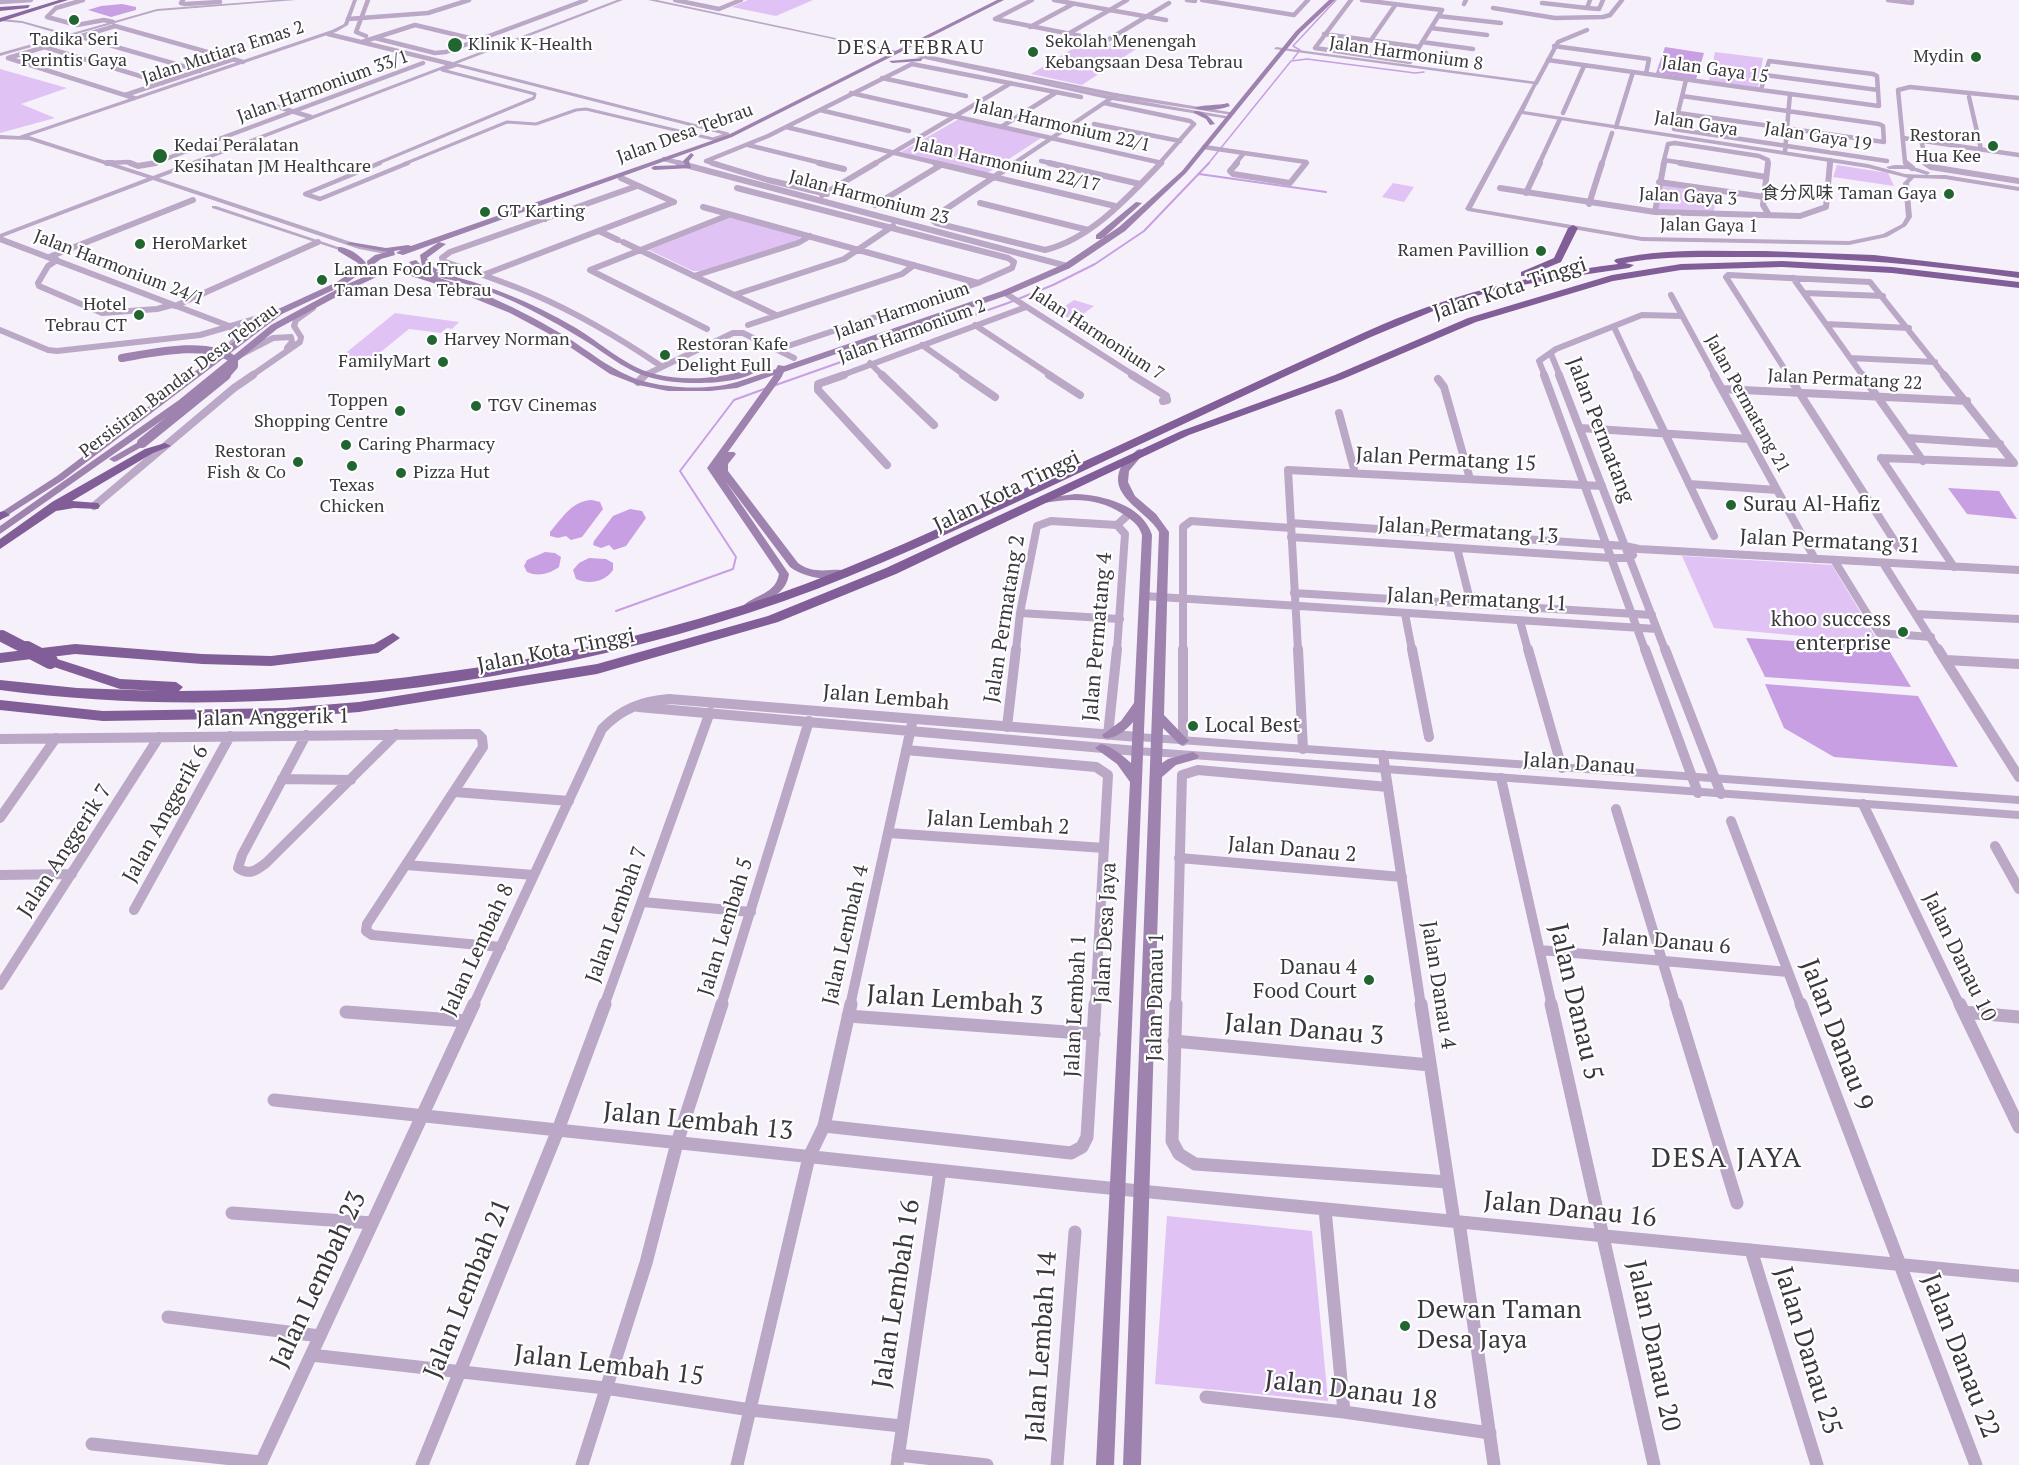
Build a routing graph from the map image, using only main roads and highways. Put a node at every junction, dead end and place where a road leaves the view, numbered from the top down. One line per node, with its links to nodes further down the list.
1 (56, 0): 7 (main road)
2 (64, 0): 7 (main road)
3 (1001, 0): 18 (main road, Jalan Desa Tebrau)
4 (1012, 0): 12 (main road, Jalan Desa Tebrau)
5 (1322, 0): 14 (main road, Jalan Harmonium)
6 (1332, 0): 15 (main road, Jalan Harmonium)
7 (40, 5): 8 (main road); 9 (main road); 10 (main road); 11 (main road)
8 (0, 10): 9 (main road)
9 (9, 10): 10 (main road)
10 (18, 15): 11 (main road)
11 (1, 21)
12 (921, 46): 13 (main road, Jalan Desa Tebrau); 13 (main road)
13 (892, 61): 17 (main road, Jalan Desa Tebrau)
14 (1228, 105): 15 (main road, Jalan Harmonium); 16 (main road)
15 (1225, 114): 16 (main road, Jalan Harmonium); 40 (main road, Jalan Harmonium)
16 (1212, 124): 40 (main road, Jalan Harmonium)
17 (691, 155): 18 (main road, Jalan Desa Tebrau); 19 (main road)
18 (667, 160): 19 (main road, Jalan Desa Tebrau); 21 (main road, Jalan Desa Tebrau)
19 (652, 168): 21 (main road, Jalan Desa Tebrau)
20 (1573, 228): 38 (highway)
21 (445, 239): 22 (main road); 24 (main road, Jalan Desa Tebrau); 25 (main road, Jalan Desa Tebrau); 32 (main road)
22 (350, 244)
23 (341, 249): 36 (main road)
24 (400, 253): 25 (main road, Jalan Harmonium); 26 (main road, Persisiran Bandar Desa Tebrau)
25 (413, 260): 28 (main road, Jalan Desa Tebrau); 32 (main road, Jalan Harmonium)
26 (371, 265): 30 (main road); 36 (main road, Persisiran Bandar Desa Tebrau)
27 (1748, 265): 35 (highway, Jalan Kota Tinggi); 37 (highway); 43 (highway, Jalan Kota Tinggi)
28 (396, 270): 30 (main road); 34 (main road, Jalan Harmonium)
29 (1590, 270): 31 (highway); 33 (highway, Jalan Kota Tinggi); 38 (highway, Jalan Kota Tinggi)
30 (385, 271): 36 (main road, Persisiran Bandar Desa Tebrau)
31 (2019, 275)
32 (461, 279): 41 (main road, Jalan Harmonium)
33 (2019, 280)
34 (447, 284): 36 (main road); 41 (main road, Jalan Harmonium)
35 (2019, 285)
36 (341, 286): 44 (main road, Persisiran Bandar Desa Tebrau); 47 (main road, Persisiran Bandar Desa Tebrau)
37 (2019, 290)
38 (1473, 294): 52 (highway, Jalan Kota Tinggi)
39 (122, 358): 44 (main road, bridge)
40 (794, 362): 41 (main road); 41 (main road, Jalan Harmonium)
41 (778, 379): 52 (main road); 53 (main road)
42 (165, 446): 48 (highway)
43 (1140, 452): 45 (highway, Jalan Kota Tinggi); 63 (main road, Jalan Desa Jaya)
44 (74, 480): 49 (main road, Persisiran Bandar Desa Tebrau)
45 (1030, 504): 59 (main road, Jalan Desa Jaya); 62 (highway, Jalan Kota Tinggi)
46 (94, 506): 48 (highway)
47 (1, 516)
48 (40, 517): 51 (highway)
49 (20, 518): 50 (highway)
50 (0, 533)
51 (0, 545)
52 (847, 572): 53 (highway, Jalan Kota Tinggi)
53 (738, 611): 58 (highway, Jalan Kota Tinggi)
54 (1, 636): 58 (highway, bridge)
55 (393, 638): 56 (highway)
56 (0, 658)
57 (0, 685): 58 (highway, Jalan Kota Tinggi)
58 (253, 696)
59 (1139, 702): 64 (main road); 69 (main road, Jalan Desa Jaya)
60 (0, 705): 62 (highway, Jalan Kota Tinggi)
61 (0, 715): 62 (highway)
62 (103, 716)
63 (1158, 716): 65 (main road); 68 (main road, Jalan Desa Jaya)
64 (1108, 735)
65 (1183, 741)
66 (1101, 748): 69 (main road)
67 (1193, 756): 68 (main road)
68 (1156, 775): 71 (main road, Jalan Desa Jaya)
69 (1136, 781): 70 (main road, Jalan Desa Jaya)
70 (1105, 1465)
71 (1132, 1465)

